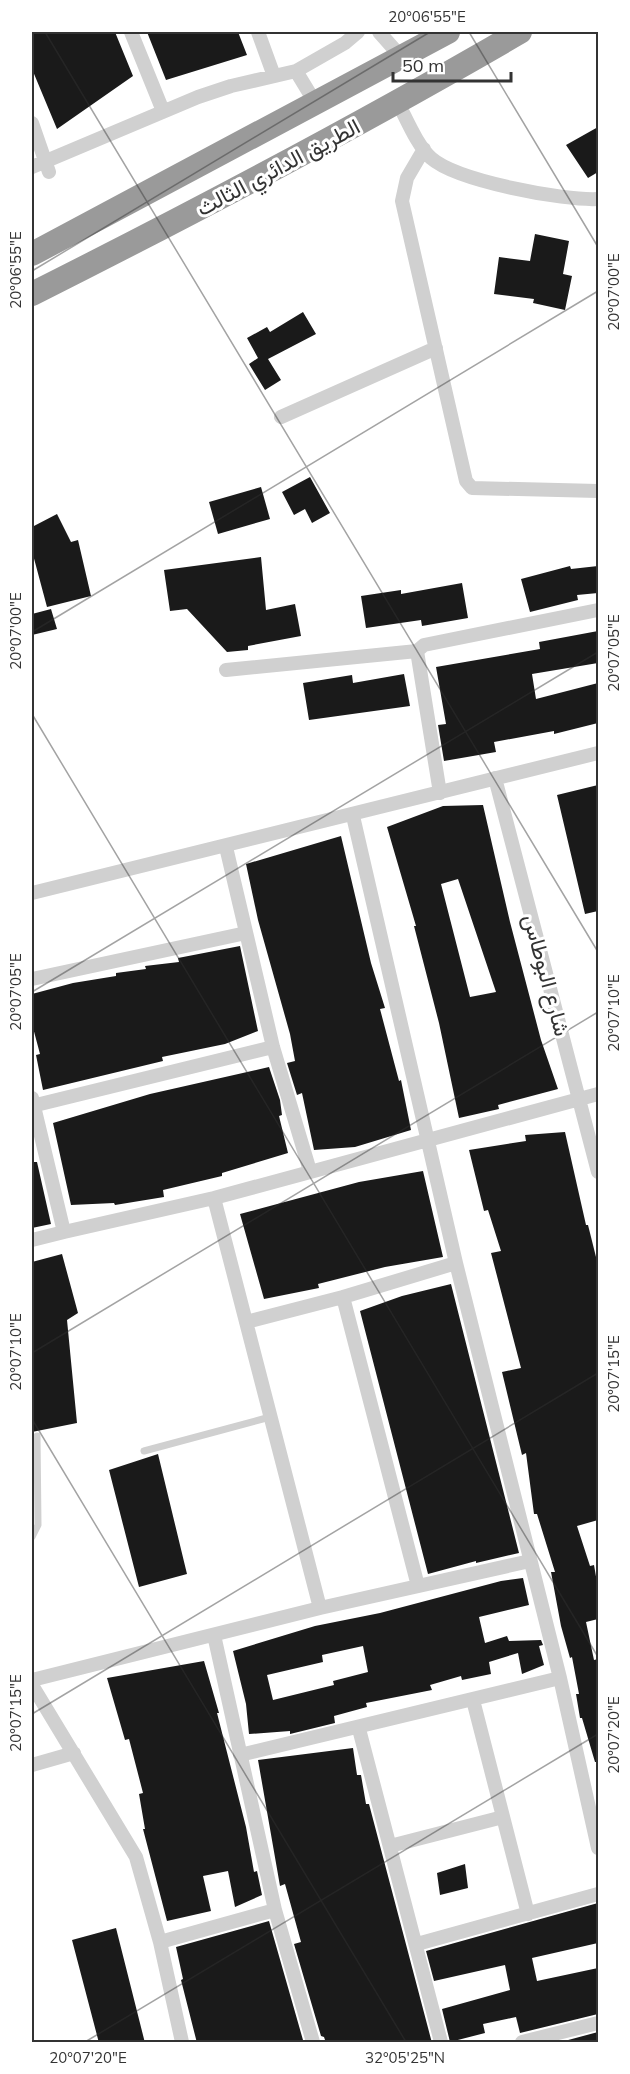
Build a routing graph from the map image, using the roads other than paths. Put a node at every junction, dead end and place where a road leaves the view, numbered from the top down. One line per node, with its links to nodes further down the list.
1 (131, 32): 12 (street)
2 (258, 32): 9 (street)
3 (358, 32): 8 (street)
4 (379, 32): 7 (street)
5 (448, 32): 7 (highway, الطريق الدائري الثالث)
6 (520, 32): 10 (highway, الطريق الدائري الثالث)
7 (402, 58): 11 (highway, الطريق الدائري الثالث)
8 (296, 72): 9 (street); 11 (street)
9 (274, 76): 12 (street)
10 (398, 103): 14 (street); 19 (highway, الطريق الدائري الثالث)
11 (316, 104): 18 (highway, الطريق الدائري الثالث)
12 (163, 111): 15 (street)
13 (32, 123): 15 (street)
14 (424, 149): 17 (street); 20 (street)
15 (48, 166): 16 (street)
16 (32, 167)
17 (598, 199)
18 (34, 251)
19 (32, 294)
20 (436, 348): 21 (street); 22 (street)
21 (281, 417)
22 (598, 491)
23 (598, 610): 24 (street)
24 (417, 651): 25 (street); 28 (street)
25 (226, 670)
26 (598, 753): 27 (street)
27 (495, 778): 28 (street); 36 (street, شارع البوطاس)
28 (440, 793): 29 (street)
29 (353, 816): 30 (street); 38 (street)
30 (226, 847): 31 (street); 32 (street)
31 (32, 893)
32 (246, 933): 33 (street); 34 (street)
33 (32, 979)
34 (273, 1047): 37 (street); 39 (street)
35 (598, 1094): 36 (street)
36 (580, 1099): 38 (street); 40 (street, شارع البوطاس)
37 (32, 1102): 42 (street)
38 (429, 1141): 39 (street); 44 (street)
39 (310, 1171): 41 (street)
40 (598, 1172)
41 (214, 1198): 42 (street); 46 (street)
42 (64, 1232): 43 (street)
43 (32, 1240)
44 (456, 1263): 45 (street); 51 (street)
45 (344, 1296): 46 (street); 52 (street)
46 (246, 1322): 47 (street)
47 (270, 1417): 49 (lane); 53 (street)
48 (37, 1436): 50 (lane)
49 (144, 1450)
50 (32, 1536)
51 (530, 1561): 52 (street); 55 (street)
52 (417, 1586): 53 (street)
53 (320, 1608): 54 (street)
54 (214, 1635): 56 (street); 60 (street)
55 (560, 1678): 57 (street); 64 (street)
56 (32, 1682): 59 (street)
57 (473, 1700): 58 (street); 62 (street)
58 (359, 1729): 60 (street); 63 (street)
59 (74, 1754): 61 (street); 68 (street)
60 (240, 1755): 66 (street)
61 (32, 1765)
62 (503, 1817): 63 (street); 67 (street)
63 (390, 1846): 69 (street)
64 (598, 1848)
65 (598, 1894): 67 (street)
66 (275, 1910): 68 (street); 72 (street)
67 (528, 1914): 69 (street)
68 (160, 1942): 71 (street)
69 (417, 1944): 73 (street)
70 (598, 2023): 74 (street)
71 (182, 2043)
72 (314, 2043)
73 (441, 2043)
74 (522, 2043)

